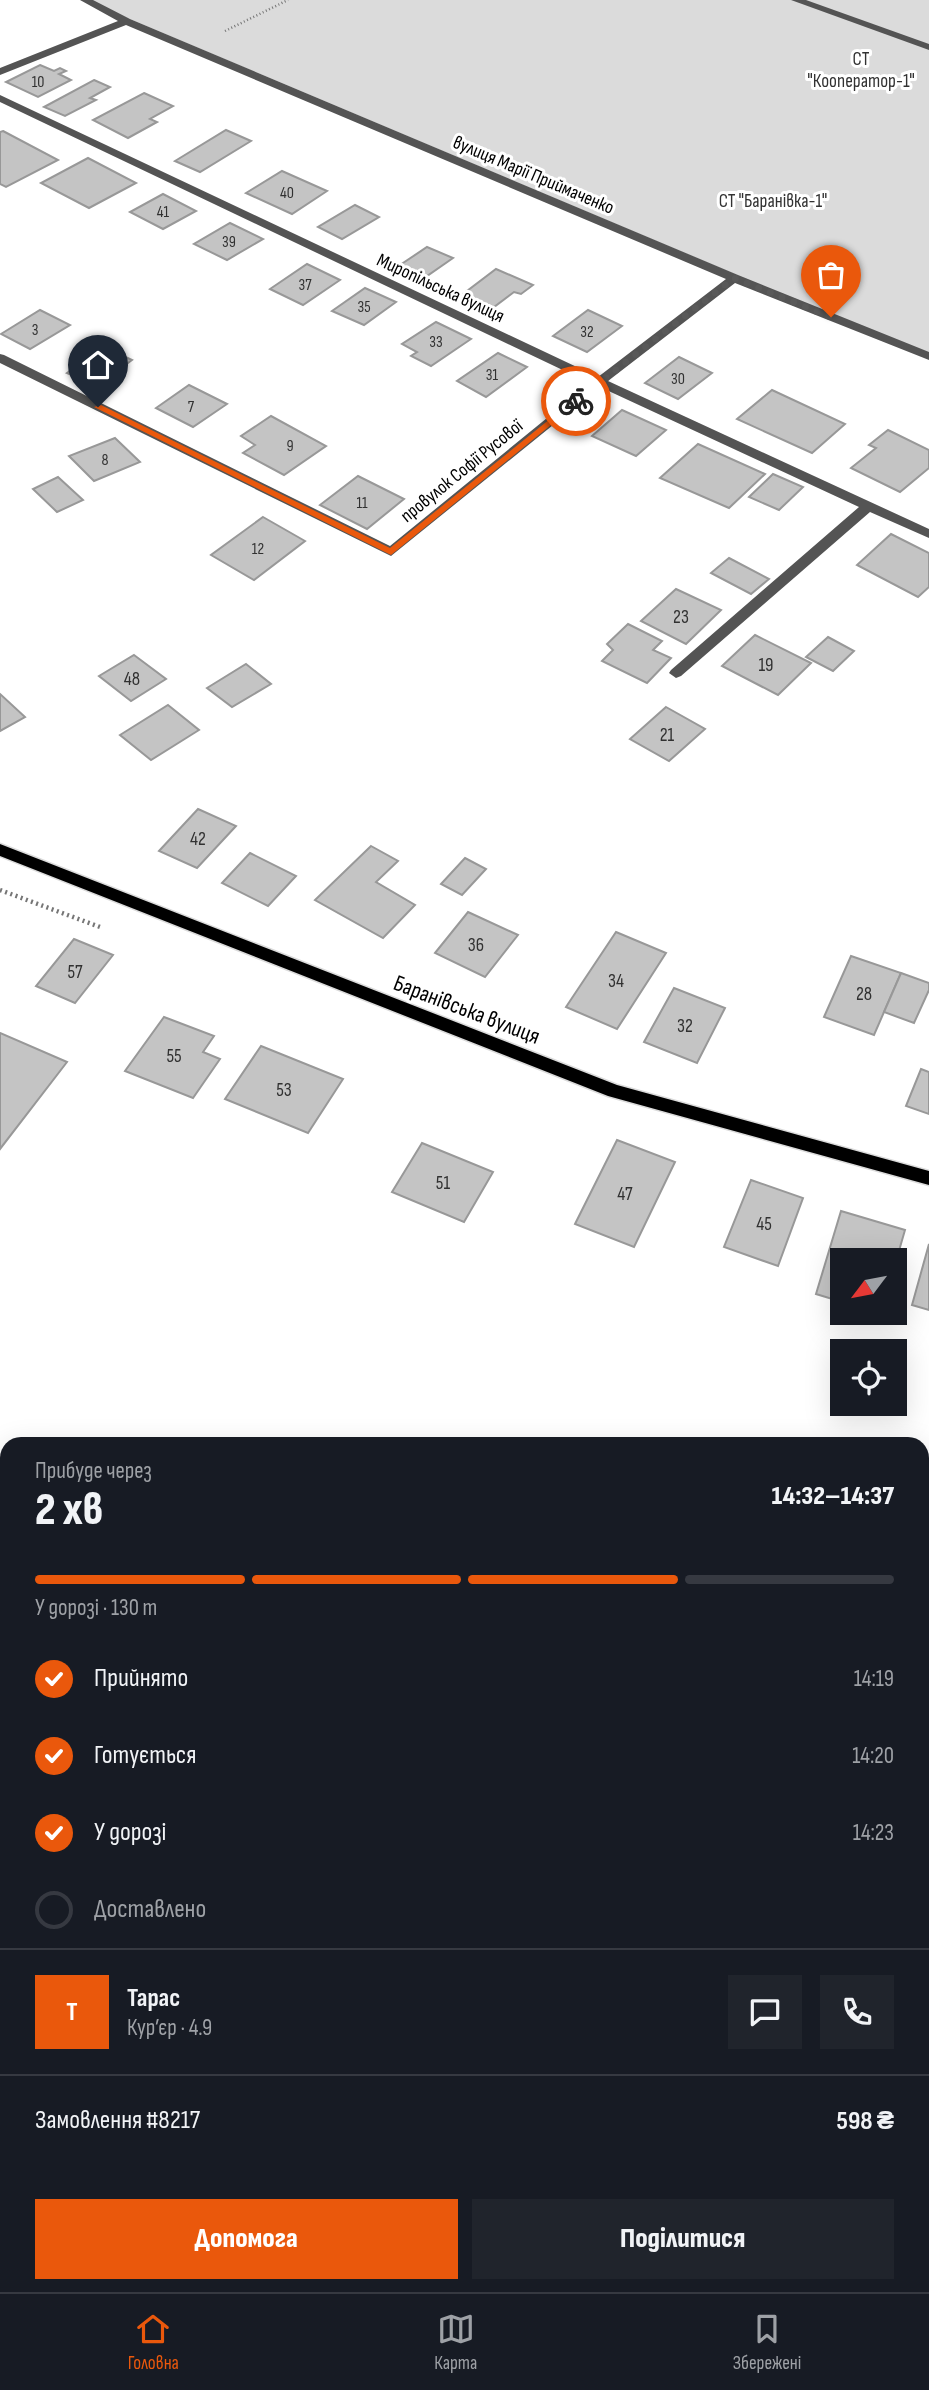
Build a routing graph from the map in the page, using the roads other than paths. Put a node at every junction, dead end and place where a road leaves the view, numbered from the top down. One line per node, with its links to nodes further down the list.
1 (85, 0): 3 (street, вулиця Марії Приймаченко)
2 (796, 0): 4 (street)
3 (126, 20): 5 (street); 7 (street, вулиця Марії Приймаченко)
4 (929, 47)
5 (0, 72)
6 (0, 99): 10 (street, Миропільська вулиця)
7 (734, 278): 8 (street, вулиця Марії Приймаченко); 10 (street, провулок Софії Русової)
8 (929, 356)
9 (0, 358): 10 (street, провулок Софії Русової)
10 (598, 382): 11 (street, Миропільська вулиця)
11 (868, 506): 12 (street, Миропільська вулиця); 13 (street)
12 (929, 534)
13 (676, 673)
14 (0, 850): 15 (main road, Баранівська вулиця)
15 (929, 1178)

